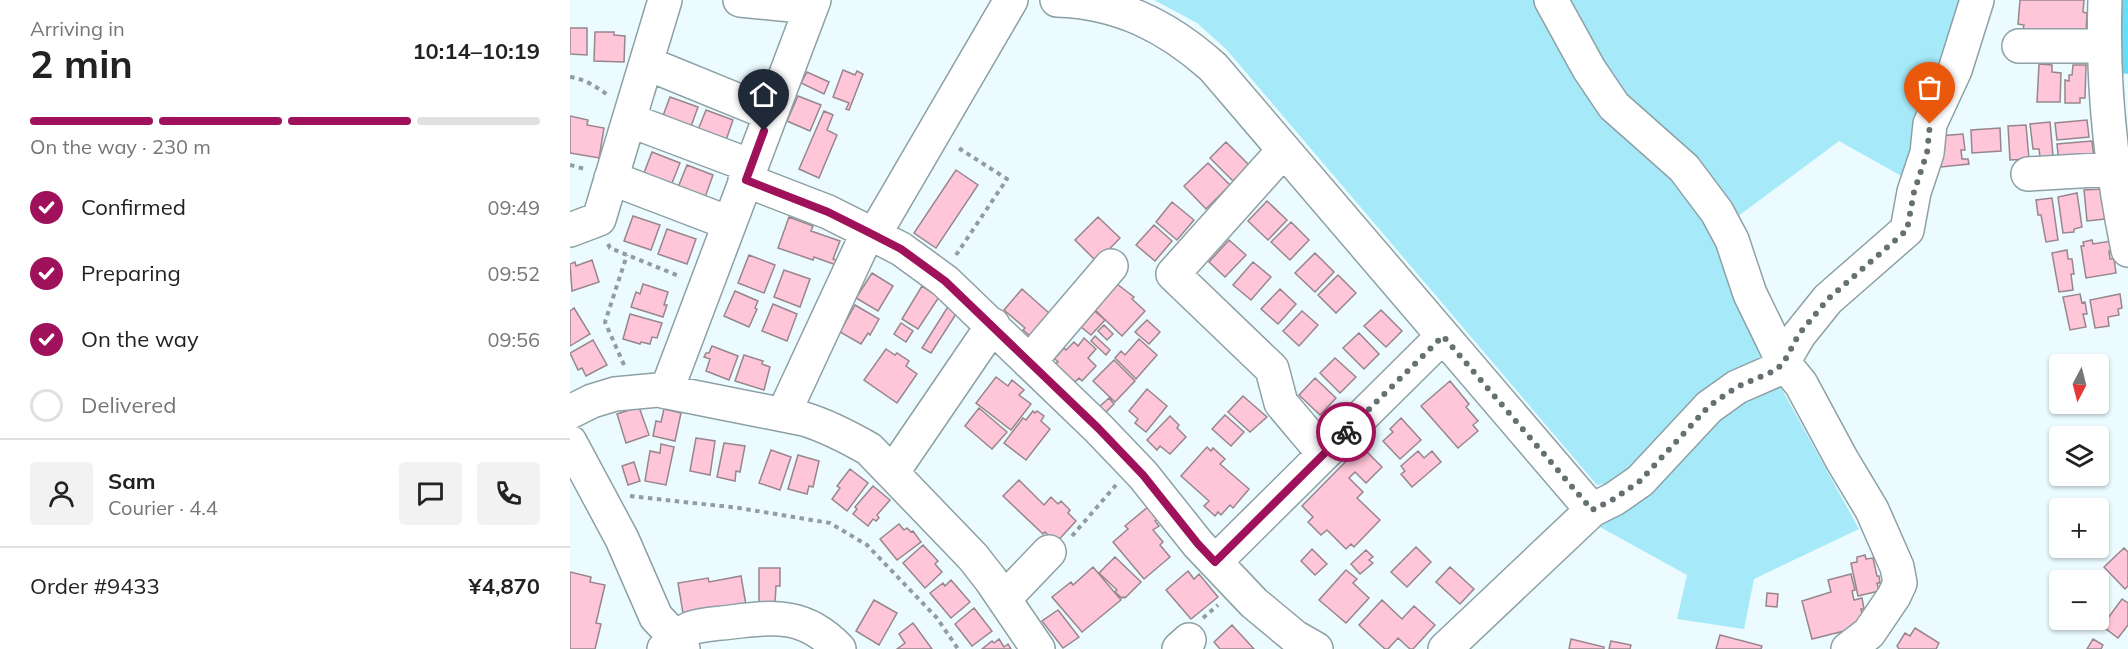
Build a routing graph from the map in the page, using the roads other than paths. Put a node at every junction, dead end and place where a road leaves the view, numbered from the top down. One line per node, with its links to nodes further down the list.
1 (664, 0): 11 (street)
2 (741, 0): 8 (street)
3 (1011, 0): 21 (street)
4 (1057, 0): 14 (street)
5 (1551, 0): 27 (street)
6 (1977, 0): 27 (street)
7 (2105, 0): 10 (street)
8 (813, 3): 12 (street)
9 (2019, 46): 10 (street)
10 (2104, 46): 15 (street)
11 (646, 63): 12 (street); 13 (street)
12 (771, 114): 16 (street)
13 (630, 116): 16 (street); 18 (street)
14 (1284, 150): 25 (street); 32 (street)
15 (2114, 169): 17 (street); 22 (street)
16 (748, 173): 19 (street); 21 (street)
17 (2028, 174)
18 (611, 178): 19 (street); 20 (street)
19 (729, 223): 28 (street)
20 (584, 225)
21 (871, 234): 24 (street); 30 (street)
22 (2128, 250)
23 (1111, 266): 26 (street)
24 (993, 325): 26 (street); 33 (street)
25 (1443, 336): 32 (street); 34 (street)
26 (1029, 362): 36 (street)
27 (1784, 362): 34 (street); 43 (street)
28 (650, 391): 29 (street); 30 (street)
29 (570, 412)
30 (783, 415): 33 (street)
31 (570, 442): 38 (street)
32 (1324, 454): 36 (street)
33 (892, 473): 37 (street)
34 (1592, 510): 42 (street)
35 (1048, 552): 37 (street)
36 (1215, 562): 41 (street)
37 (1004, 599): 40 (street)
38 (674, 645): 39 (street)
39 (839, 649)
40 (1038, 649)
41 (1316, 649)
42 (1445, 649)
43 (1848, 649)

